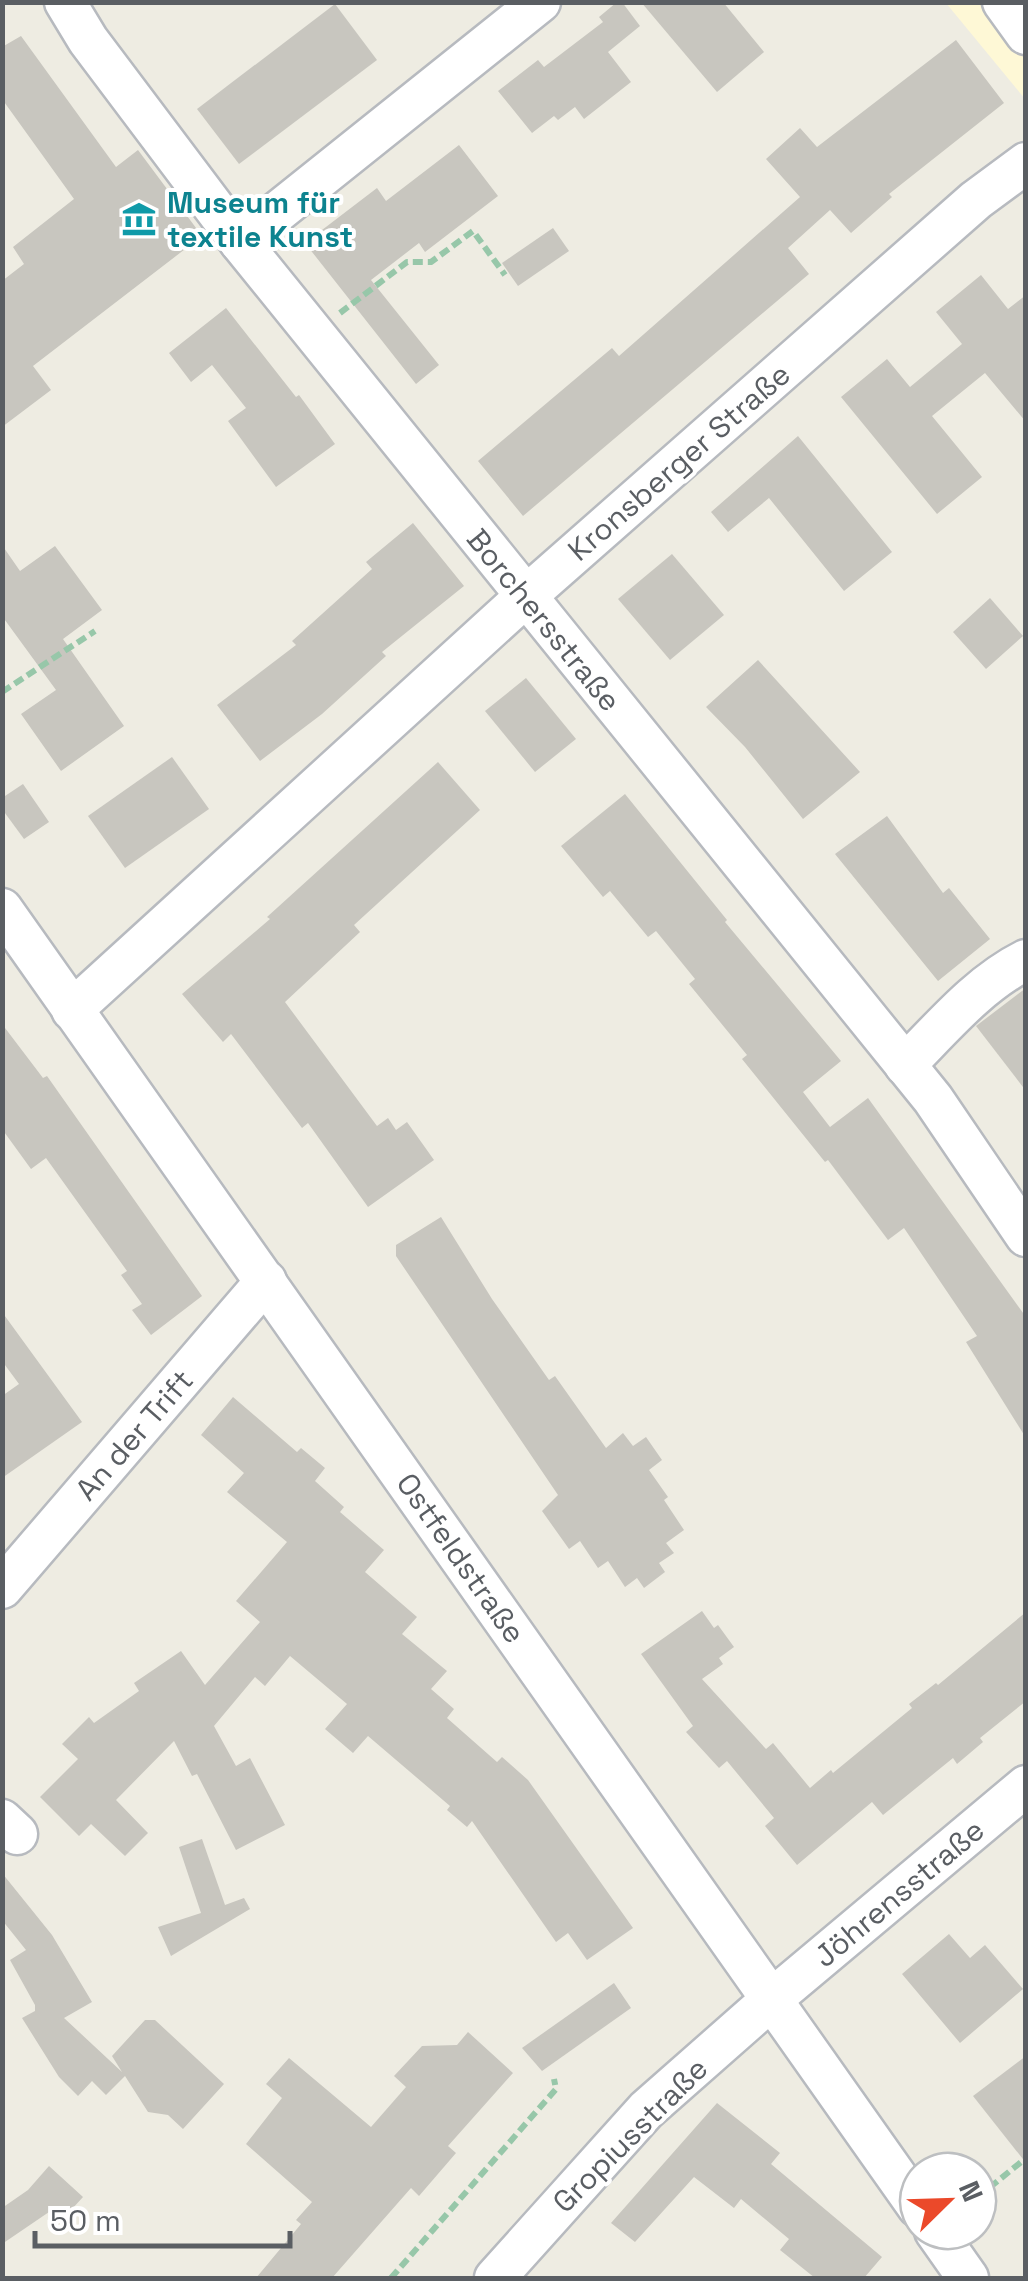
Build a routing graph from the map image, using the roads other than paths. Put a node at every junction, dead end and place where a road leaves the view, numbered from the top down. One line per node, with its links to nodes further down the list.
1 (65, 2): 6 (street, Borchersstraße)
2 (540, 2): 6 (street)
3 (1003, 2): 4 (street)
4 (1026, 34)
5 (1026, 162): 7 (street, Kronsberger Straße)
6 (240, 242): 7 (street, Borchersstraße)
7 (525, 597): 10 (street, Kronsberger Straße); 11 (street, Borchersstraße)
8 (2, 909): 10 (street, Ostfeldstraße)
9 (1026, 960): 11 (street)
10 (72, 1010): 13 (street, Ostfeldstraße)
11 (904, 1065): 12 (street, Borchersstraße)
12 (1026, 1236)
13 (266, 1281): 14 (street, An der Trift); 16 (street, Ostfeldstraße)
14 (2, 1588)
15 (1026, 1786): 16 (street, Jöhrensstraße)
16 (772, 1999): 17 (street, Ostfeldstraße); 19 (street, Gropiusstraße)
17 (898, 2179)
18 (949, 2251): 20 (street)
19 (495, 2278)
20 (968, 2278)

